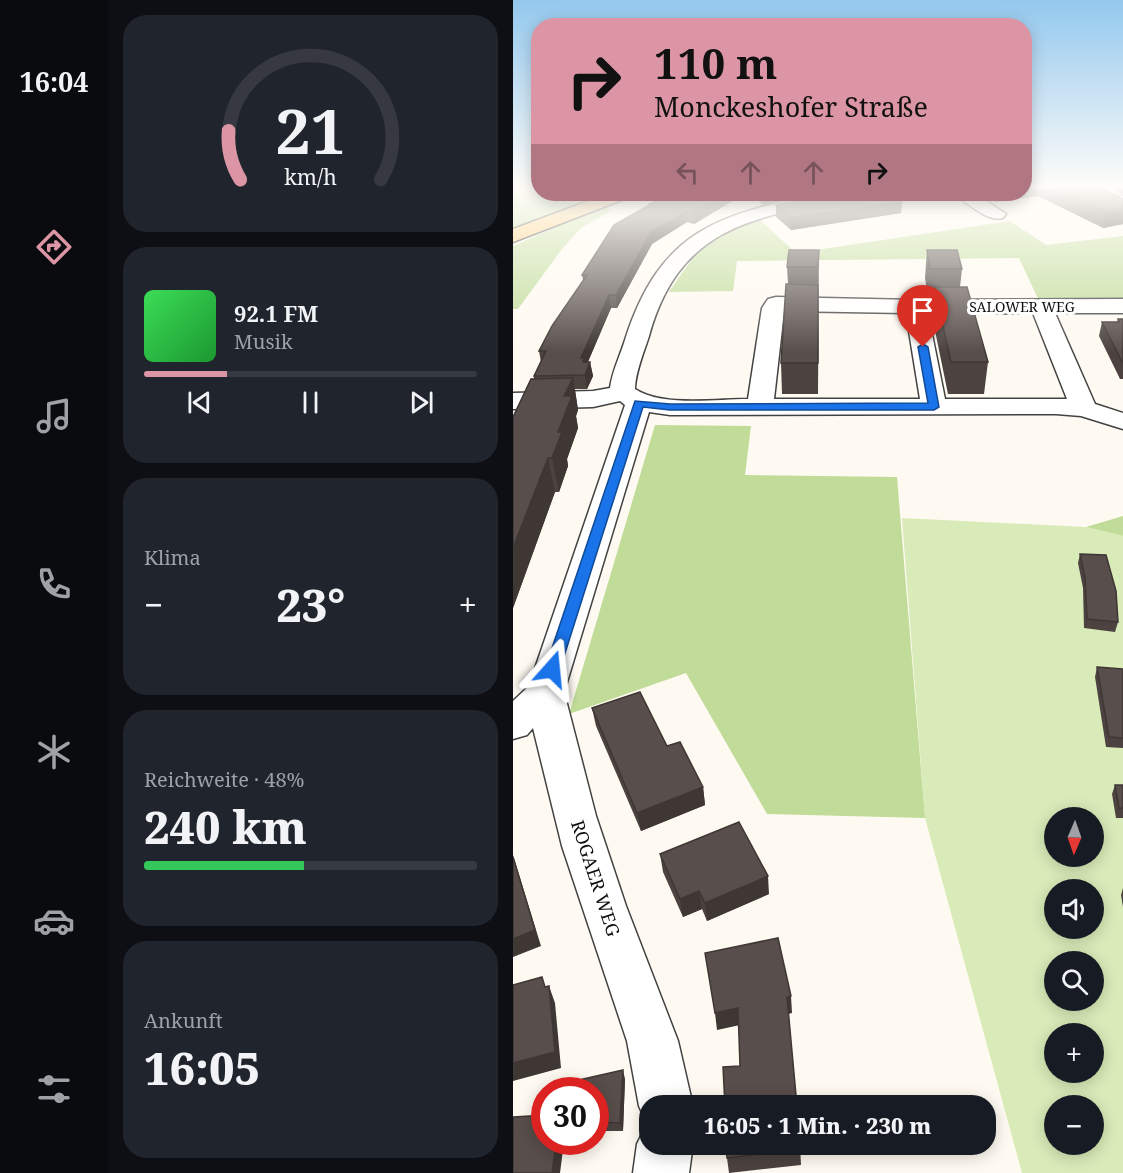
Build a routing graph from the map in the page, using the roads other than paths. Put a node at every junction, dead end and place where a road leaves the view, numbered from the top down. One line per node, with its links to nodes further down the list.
1 (692, 243): 5 (street)
2 (1041, 306): 3 (street, SALOWER WEG); 4 (street, SALOWER WEG); 9 (street)
3 (1123, 306)
4 (916, 307): 7 (street, SALOWER WEG); 8 (street)
5 (631, 398): 6 (street); 7 (street); 11 (street)
6 (513, 401)
7 (760, 407): 8 (street)
8 (934, 407): 9 (street)
9 (1084, 408): 10 (street)
10 (1123, 422)
11 (545, 692): 12 (street); 13 (street, ROGAER WEG)
12 (513, 725)
13 (664, 1095)
14 (663, 1155): 15 (street)
15 (661, 1173)

